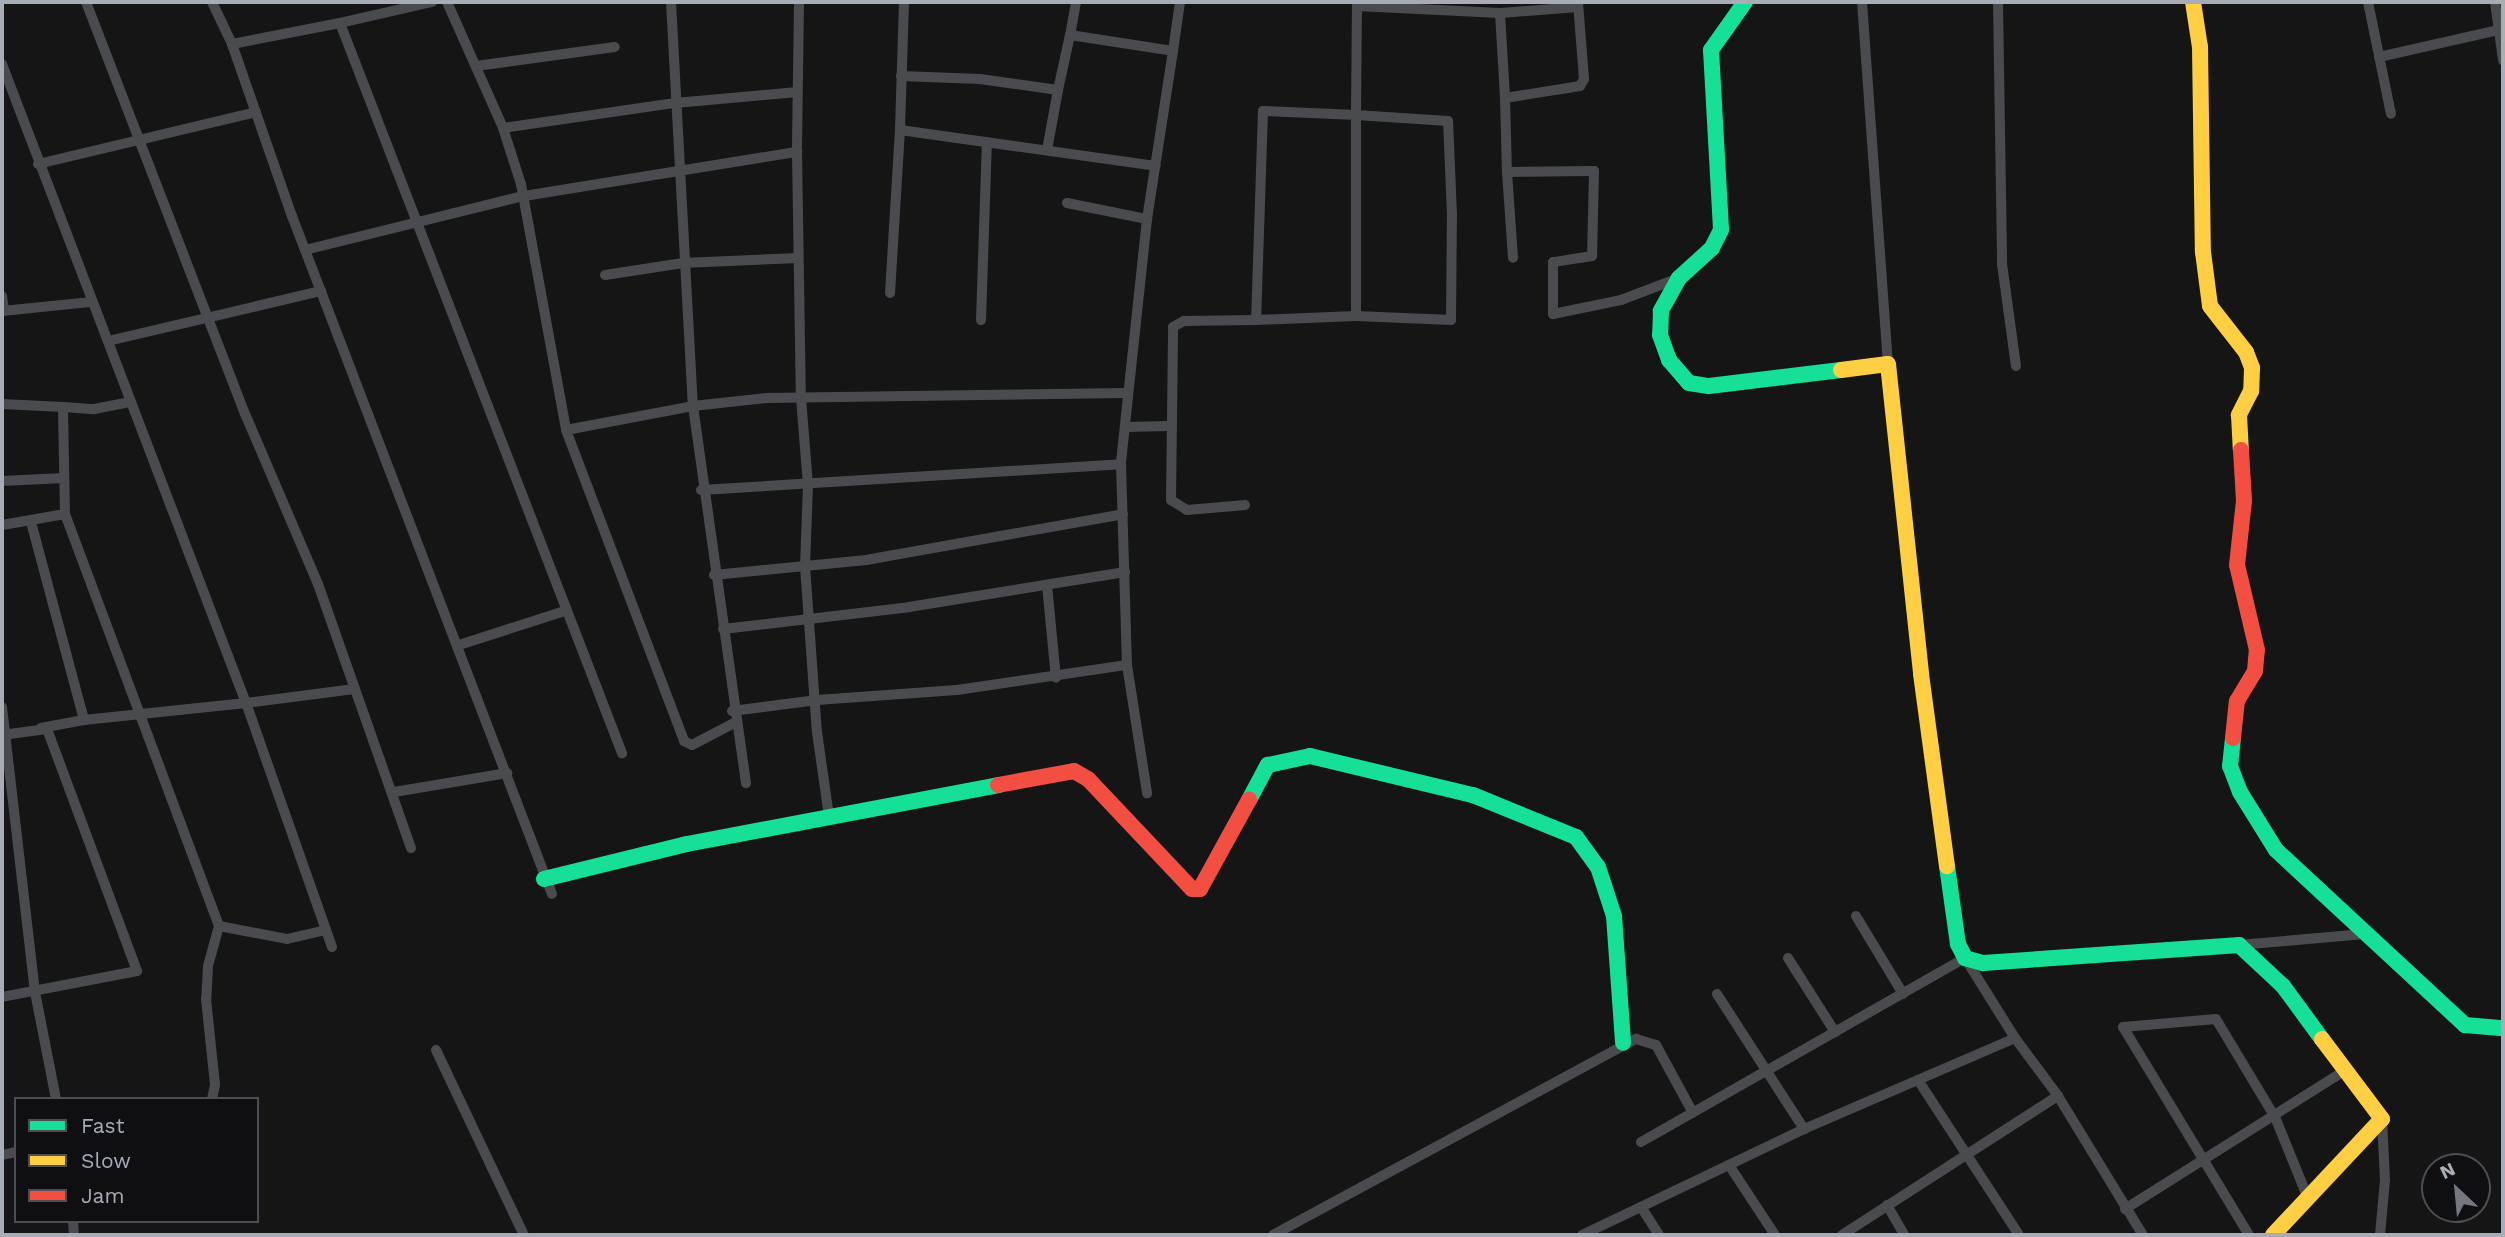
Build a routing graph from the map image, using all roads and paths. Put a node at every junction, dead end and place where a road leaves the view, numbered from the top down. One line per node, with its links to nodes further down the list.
1 (86, 2): 40 (street)
2 (212, 2): 23 (street)
3 (432, 2): 20 (street)
4 (447, 2): 29 (street)
5 (671, 2): 34 (street)
6 (799, 2): 32 (street)
7 (904, 2): 30 (street)
8 (1076, 2): 22 (street)
9 (1180, 2): 25 (street)
10 (1745, 2): 57 (street)
11 (1862, 2): 68 (street)
12 (1998, 2): 69 (street)
13 (2193, 2): 118 (street)
14 (2368, 2): 26 (street)
15 (2495, 2): 21 (street)
16 (1357, 4): 18 (street); 37 (street)
17 (1578, 5): 19 (street); 33 (street)
18 (1484, 6): 19 (street)
19 (1500, 13): 33 (street)
20 (340, 23): 23 (street); 51 (street)
21 (2499, 30): 26 (street); 27 (street)
22 (1070, 35): 25 (street); 31 (street)
23 (232, 44): 35 (street)
24 (615, 47): 29 (street)
25 (1173, 51): 45 (street)
26 (2379, 57): 36 (street)
27 (2503, 60)
28 (2, 64): 44 (street)
29 (476, 66): 38 (street)
30 (901, 76): 31 (street); 39 (street)
31 (1058, 90): 42 (street)
32 (799, 92): 34 (street); 43 (street)
33 (1505, 98): 47 (street)
34 (675, 103): 38 (street); 46 (street)
35 (256, 112): 40 (street); 52 (street)
36 (2391, 114)
37 (1356, 115): 64 (street); 64 (street); 66 (street)
38 (503, 128): 48 (street)
39 (900, 130): 41 (street); 59 (street)
40 (141, 138): 44 (street); 63 (street)
41 (987, 142): 42 (street); 65 (street)
42 (1047, 150): 45 (street)
43 (797, 152): 46 (street); 53 (street)
44 (38, 164): 61 (street)
45 (1155, 166): 50 (street)
46 (681, 169): 48 (street); 55 (street)
47 (1507, 172): 54 (street); 57 (street)
48 (524, 196): 51 (street); 78 (street)
49 (1067, 203): 50 (street)
50 (1147, 219): 70 (street)
51 (418, 224): 52 (street); 93 (street)
52 (305, 250): 58 (street)
53 (798, 258): 55 (street); 71 (street)
54 (1513, 258)
55 (683, 262): 56 (street); 74 (street)
56 (605, 275)
57 (1679, 278): 68 (street)
58 (321, 291): 63 (street); 96 (street)
59 (890, 293)
60 (2, 296): 62 (street)
61 (90, 302): 62 (street); 67 (street)
62 (3, 311)
63 (209, 315): 67 (street); 99 (street)
64 (1356, 316): 66 (street)
65 (981, 320)
66 (1256, 320): 76 (street)
67 (108, 341): 72 (street)
68 (1888, 364): 122 (street)
69 (2016, 366)
70 (1127, 393): 71 (street); 77 (street)
71 (801, 398): 74 (street); 82 (street)
72 (129, 402): 75 (street); 101 (street)
73 (2, 404): 75 (street)
74 (693, 405): 78 (street); 83 (street)
75 (63, 407): 80 (street)
76 (1169, 426): 77 (street); 84 (street)
77 (1126, 427): 79 (street)
78 (566, 430): 104 (street)
79 (1121, 464): 82 (street); 86 (street)
80 (65, 478): 81 (street); 85 (street)
81 (2, 481)
82 (808, 485): 83 (street); 89 (street)
83 (701, 490): 91 (street)
84 (1245, 505)
85 (65, 514): 87 (street); 103 (street)
86 (1123, 514): 89 (street); 90 (street)
87 (30, 522): 88 (street); 105 (street)
88 (2, 525)
89 (805, 566): 91 (street); 94 (street)
90 (1125, 572): 92 (street); 97 (street)
91 (714, 575): 95 (street)
92 (1047, 585): 94 (street); 98 (street)
93 (565, 611): 96 (street); 107 (street)
94 (810, 618): 95 (street); 100 (street)
95 (723, 629): 104 (street)
96 (459, 645): 108 (street)
97 (1127, 665): 98 (street); 111 (street)
98 (1056, 678): 100 (street)
99 (354, 689): 101 (street); 110 (street)
100 (817, 700): 104 (street); 112 (street)
101 (246, 703): 103 (street); 117 (street)
102 (2, 707): 106 (street)
103 (139, 714): 105 (street); 116 (street)
104 (733, 717): 109 (street)
105 (84, 720): 106 (street)
106 (4, 735): 123 (street); 123 (street)
107 (622, 753)
108 (507, 773): 110 (street); 114 (street)
109 (746, 783)
110 (394, 792): 113 (street)
111 (1147, 793)
112 (829, 817): 114 (street); 130 (street)
113 (411, 848)
114 (548, 886)
115 (1856, 916): 125 (street)
116 (219, 926): 117 (street); 137 (street)
117 (326, 930): 120 (street)
118 (2365, 934): 119 (street); 127 (street)
119 (2239, 945): 122 (street); 133 (street)
120 (332, 947)
121 (1788, 958): 128 (street)
122 (1965, 958): 125 (street); 129 (street)
123 (35, 992): 126 (street); 136 (street)
124 (1717, 994): 132 (street)
125 (1903, 994): 128 (street)
126 (2, 997)
127 (2503, 1028)
128 (1835, 1032): 132 (street)
129 (2015, 1038): 134 (street); 135 (street)
130 (1623, 1043): 138 (street); 151 (street)
131 (436, 1050): 150 (street)
132 (1766, 1071): 138 (street); 141 (street)
133 (2344, 1071): 139 (street); 140 (street)
134 (1918, 1080): 141 (street); 143 (street)
135 (2058, 1096): 143 (street); 149 (street)
136 (56, 1097)
137 (212, 1097)
138 (1693, 1113): 142 (street)
139 (2275, 1117): 144 (street); 144 (street); 146 (street)
140 (2382, 1119): 146 (street); 161 (street)
141 (1804, 1129): 145 (street)
142 (1641, 1142)
143 (1968, 1157): 148 (street); 157 (street)
144 (2204, 1160): 149 (street); 159 (street)
145 (1729, 1165): 147 (street); 154 (street)
146 (2307, 1196): 160 (street)
147 (1641, 1206): 152 (street); 153 (street)
148 (1887, 1206): 155 (street); 156 (street)
149 (2125, 1209): 158 (street)
150 (524, 1235)
151 (1273, 1235)
152 (1582, 1235)
153 (1660, 1235)
154 (1775, 1235)
155 (1842, 1235)
156 (1904, 1235)
157 (2019, 1235)
158 (2143, 1235)
159 (2249, 1235)
160 (2273, 1235)
161 (2379, 1235)

